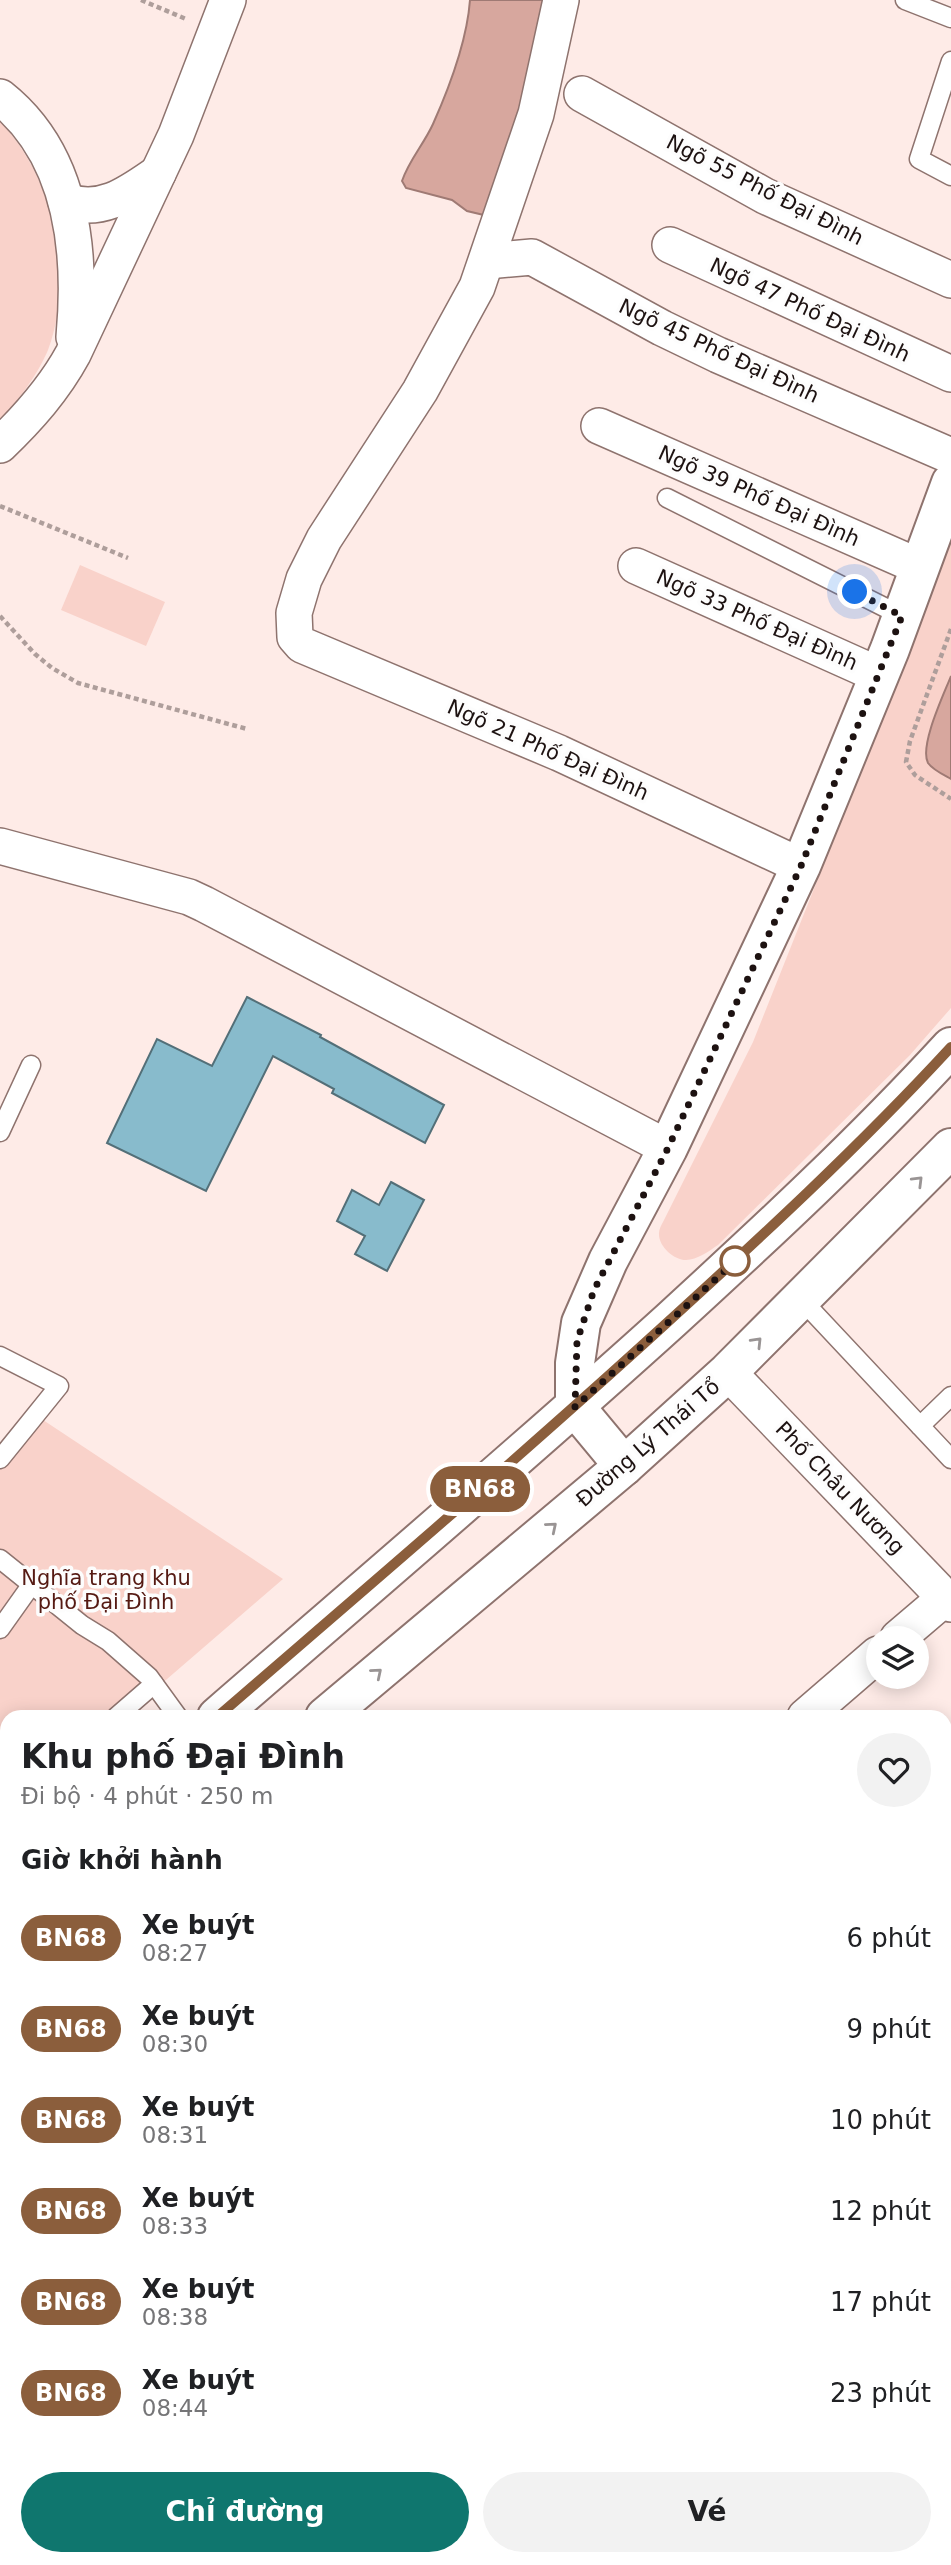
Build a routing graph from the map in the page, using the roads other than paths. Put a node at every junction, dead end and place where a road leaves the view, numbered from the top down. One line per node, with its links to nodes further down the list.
1 (561, 0): 12 (street)
2 (905, 0): 4 (lane)
3 (222, 16): 8 (street)
4 (951, 18)
5 (951, 61): 9 (lane)
6 (582, 94): 13 (street, Ngõ 55 Phố Đại Đình)
7 (0, 97): 10 (street)
8 (158, 173): 10 (street); 14 (street)
9 (951, 176)
10 (66, 201): 14 (street)
11 (670, 245): 15 (street, Ngõ 47 Phố Đại Đình)
12 (487, 261): 18 (street, Ngõ 45 Phố Đại Đình); 26 (street, Ngõ 21 Phố Đại Đình)
13 (951, 280)
14 (73, 354): 17 (street)
15 (951, 374)
16 (599, 426): 22 (street, Ngõ 39 Phố Đại Đình)
17 (0, 445)
18 (951, 456)
19 (951, 483): 22 (main road)
20 (667, 498): 23 (lane)
21 (636, 566): 24 (street, Ngõ 33 Phố Đại Đình)
22 (920, 567): 23 (main road)
23 (902, 616): 24 (main road)
24 (879, 675): 26 (main road)
25 (0, 846): 30 (street)
26 (801, 866): 30 (main road)
27 (951, 1047): 36 (main road)
28 (31, 1065): 29 (lane)
29 (0, 1132)
30 (668, 1148): 36 (main road)
31 (951, 1148): 32 (main road, Đường Lý Thái Tổ, one-way to 31)
32 (800, 1298): 34 (main road, Đường Lý Thái Tổ, one-way to 32); 37 (lane)
33 (0, 1356): 38 (lane)
34 (728, 1372): 40 (main road, Đường Lý Thái Tổ); 43 (street, Phố Châu Nương)
35 (951, 1396): 37 (lane)
36 (575, 1407): 40 (main road); 50 (main road)
37 (920, 1426): 39 (lane)
38 (0, 1459)
39 (951, 1459)
40 (624, 1466): 51 (main road, Đường Lý Thái Tổ, one-way to 40)
41 (0, 1559): 42 (lane)
42 (32, 1584): 45 (lane); 47 (lane)
43 (948, 1601): 44 (street)
44 (914, 1626)
45 (0, 1629)
46 (866, 1664): 52 (street)
47 (154, 1684): 48 (lane); 49 (lane)
48 (125, 1710)
49 (173, 1710)
50 (225, 1710)
51 (333, 1710)
52 (813, 1710)

